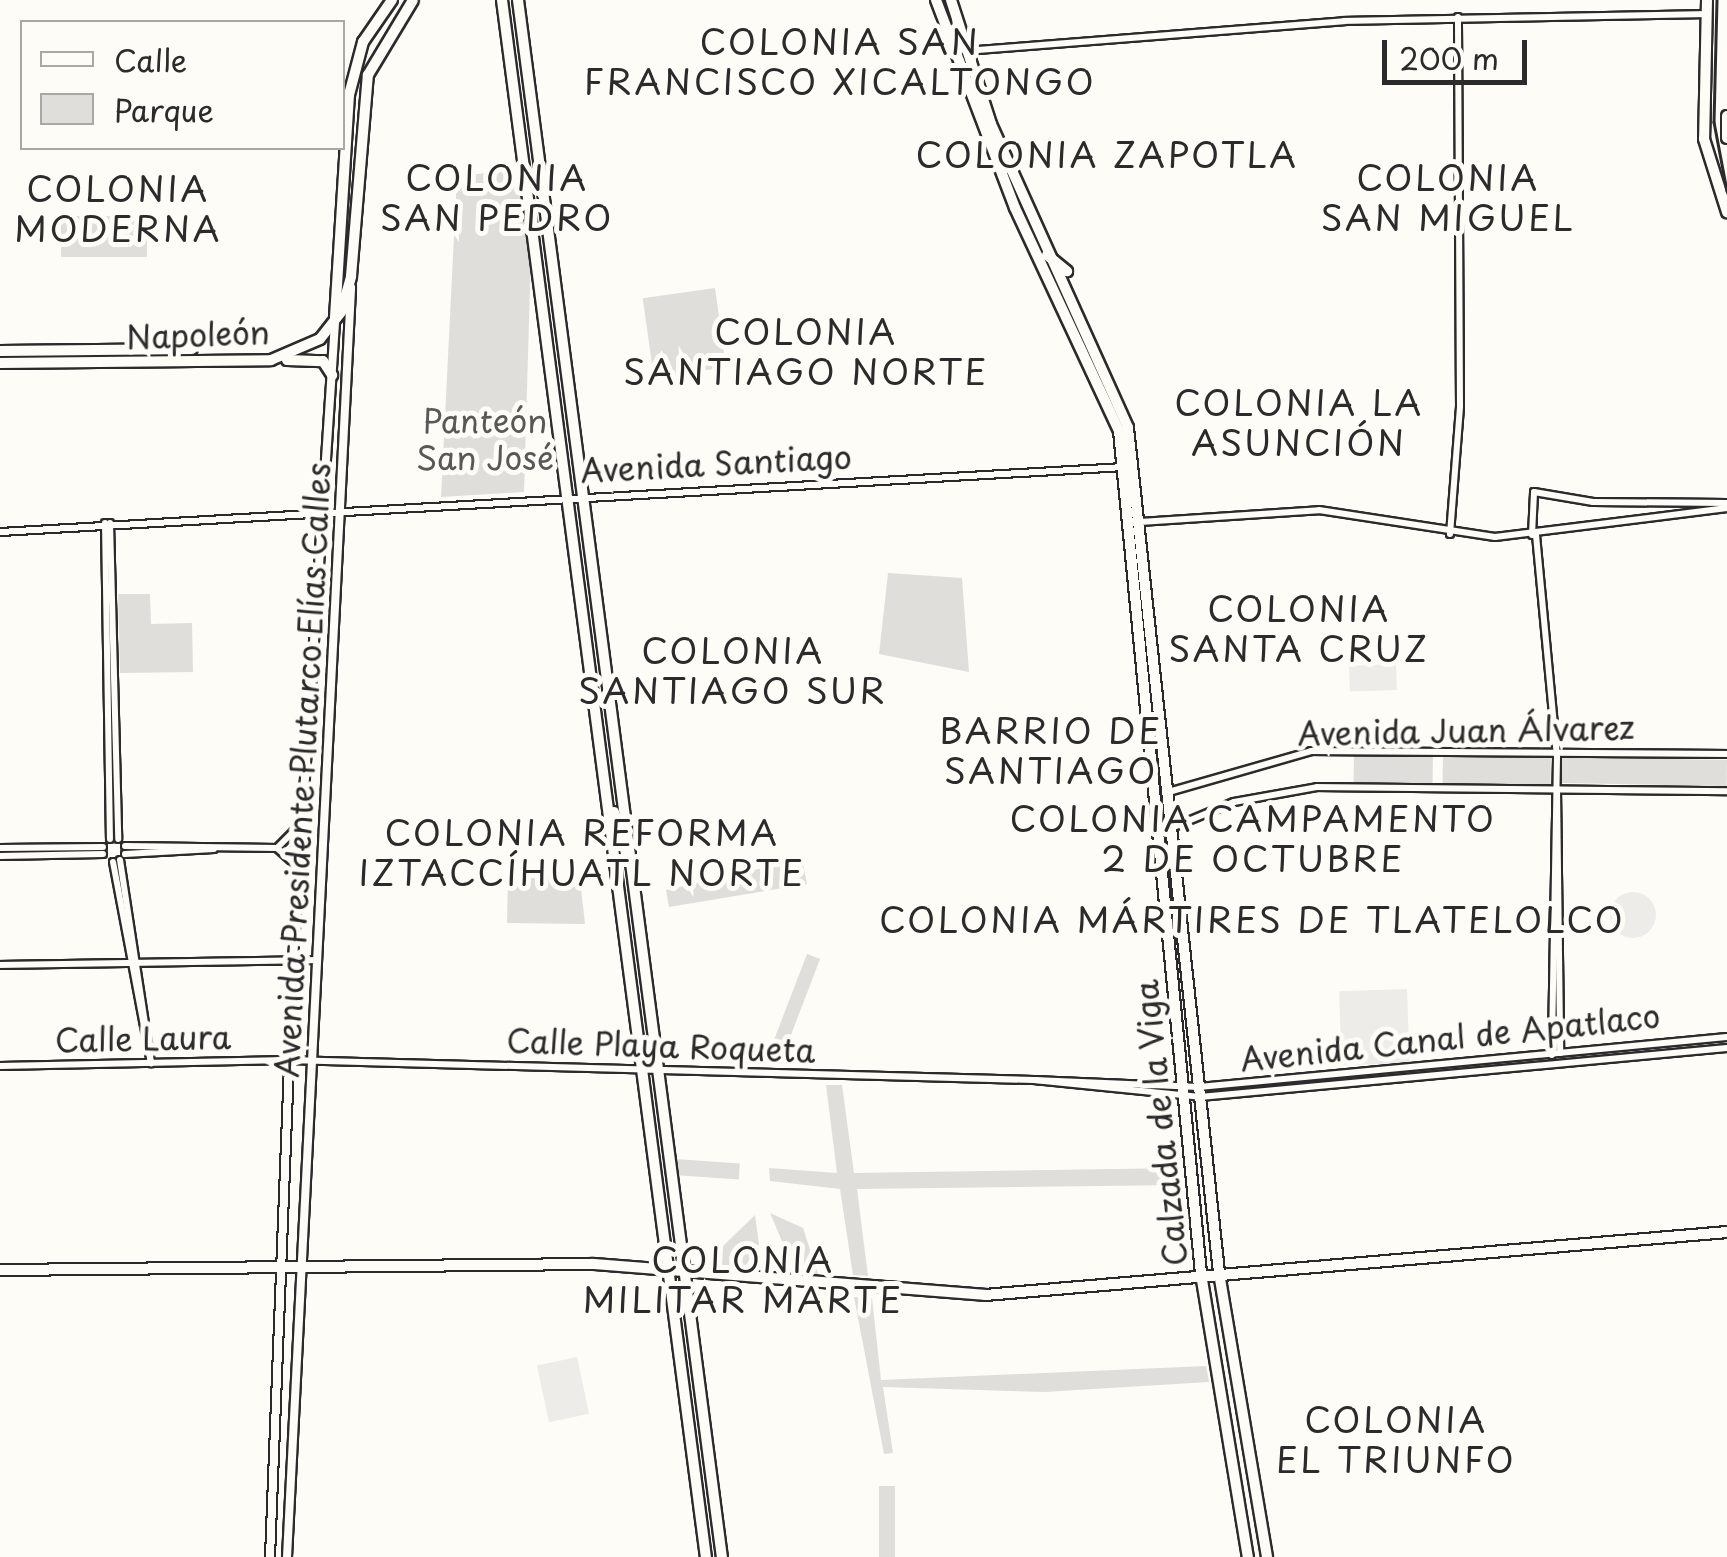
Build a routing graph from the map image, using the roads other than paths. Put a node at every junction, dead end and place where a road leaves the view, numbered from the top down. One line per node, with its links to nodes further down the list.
1 (392, 0): 13 (main road, Avenida Presidente Plutarco Elías Calles)
2 (413, 0): 18 (main road, Avenida Presidente Plutarco Elías Calles)
3 (502, 0): 28 (main road)
4 (518, 0): 27 (main road)
5 (936, 0): 10 (main road, Calzada de la Viga)
6 (951, 0): 10 (main road, Calzada de la Viga)
7 (1707, 0): 8 (main road)
8 (1707, 14): 9 (street); 15 (main road)
9 (1458, 17): 10 (street); 39 (street)
10 (959, 52): 16 (main road, Calzada de la Viga); 24 (main road, Calzada de la Viga)
11 (1727, 116): 12 (main road)
12 (1727, 138)
13 (345, 148)
14 (345, 150): 19 (main road, Avenida Presidente Plutarco Elías Calles)
15 (1727, 212)
16 (1048, 255): 17 (main road); 24 (main road, Calzada de la Viga)
17 (1068, 271)
18 (352, 276): 19 (main road); 32 (main road, Avenida Presidente Plutarco Elías Calles)
19 (335, 322): 22 (main road, Napoleón); 25 (main road, Avenida Presidente Plutarco Elías Calles)
20 (192, 349): 21 (main road, Napoleón)
21 (0, 351)
22 (271, 360): 23 (main road, Napoleón); 25 (main road)
23 (0, 362)
24 (1094, 367): 26 (main road, Calzada de la Viga)
25 (332, 375): 31 (main road, Avenida Presidente Plutarco Elías Calles)
26 (1130, 466): 27 (street, Avenida Santiago); 33 (main road, Calzada de la Viga); 42 (main road, Calzada de la Viga)
27 (584, 496): 28 (street, Avenida Santiago); 60 (main road)
28 (566, 497): 32 (street, Avenida Santiago); 45 (main road)
29 (1624, 502): 30 (street); 34 (street); 40 (street)
30 (1727, 505): 34 (street)
31 (322, 511): 32 (street, Avenida Santiago); 35 (street, Avenida Santiago); 50 (main road, Avenida Presidente Plutarco Elías Calles)
32 (339, 511): 62 (main road, Avenida Presidente Plutarco Elías Calles)
33 (1140, 522): 36 (street); 41 (main road, Calzada de la Viga)
34 (1617, 522): 40 (street)
35 (108, 523): 37 (street, Avenida Santiago); 53 (street)
36 (1428, 530): 38 (street); 39 (street)
37 (0, 532)
38 (1416, 532)
39 (1450, 534): 40 (street)
40 (1534, 535): 43 (street)
41 (1150, 650): 42 (main road); 48 (main road, Calzada de la Viga)
42 (1134, 651): 49 (main road, Calzada de la Viga)
43 (1554, 753): 44 (street, Avenida Juan Álvarez); 46 (street); 48 (street, Avenida Juan Álvarez)
44 (1727, 754)
45 (604, 778): 60 (main road); 72 (main road)
46 (1557, 789): 47 (street, Avenida Juan Álvarez); 51 (street, Avenida Juan Álvarez); 67 (street)
47 (1727, 790)
48 (1170, 792): 49 (street, Avenida Juan Álvarez); 51 (main road, Calzada de la Viga)
49 (1151, 797): 52 (main road, Calzada de la Viga)
50 (301, 824): 55 (street); 59 (main road, Avenida Presidente Plutarco Elías Calles)
51 (1173, 829): 52 (street, Avenida Juan Álvarez); 75 (main road, Calzada de la Viga)
52 (1155, 835): 74 (main road, Calzada de la Viga)
53 (114, 839): 56 (street); 57 (street)
54 (0, 848): 56 (street)
55 (276, 848): 57 (street); 59 (street)
56 (103, 850): 57 (street); 58 (street)
57 (121, 855): 63 (street)
58 (0, 856)
59 (298, 867): 61 (main road, Avenida Presidente Plutarco Elías Calles)
60 (636, 887): 73 (main road)
61 (293, 960): 62 (street); 63 (street); 68 (main road, Avenida Presidente Plutarco Elías Calles)
62 (318, 960): 69 (main road, Avenida Presidente Plutarco Elías Calles)
63 (133, 962): 64 (street); 70 (street)
64 (0, 964)
65 (1727, 1037): 67 (street, Avenida Canal de Apatlaco)
66 (1727, 1048): 67 (street, Avenida Canal de Apatlaco)
67 (1556, 1056): 75 (street, Avenida Canal de Apatlaco)
68 (288, 1060): 69 (street, Calle Playa Roqueta); 70 (street, Calle Laura); 79 (main road, Avenida Presidente Plutarco Elías Calles)
69 (314, 1060): 72 (street, Calle Playa Roqueta); 80 (main road, Avenida Presidente Plutarco Elías Calles)
70 (150, 1064): 71 (street, Calle Laura)
71 (0, 1066)
72 (643, 1070): 73 (street, Calle Playa Roqueta); 81 (main road)
73 (660, 1070): 74 (street, Calle Playa Roqueta); 83 (main road)
74 (1180, 1084): 75 (street, Avenida Canal de Apatlaco); 77 (main road, Calzada de la Viga)
75 (1199, 1092): 76 (main road, Calzada de la Viga)
76 (1210, 1166): 77 (main road); 84 (main road, Calzada de la Viga)
77 (1190, 1168): 85 (main road, Calzada de la Viga)
78 (1727, 1232): 84 (main road)
79 (282, 1267): 80 (main road); 82 (main road); 88 (main road, Avenida Presidente Plutarco Elías Calles)
80 (303, 1267): 81 (main road); 89 (main road, Avenida Presidente Plutarco Elías Calles)
81 (669, 1268): 83 (main road); 90 (main road)
82 (0, 1270)
83 (684, 1270): 85 (main road); 91 (main road)
84 (1219, 1273): 85 (main road); 86 (main road, Calzada de la Viga)
85 (1201, 1274): 87 (main road, Calzada de la Viga)
86 (1246, 1446): 87 (main road); 93 (main road, Calzada de la Viga)
87 (1228, 1448): 92 (main road, Calzada de la Viga)
88 (270, 1557)
89 (287, 1557)
90 (706, 1557)
91 (722, 1557)
92 (1248, 1557)
93 (1267, 1557)

